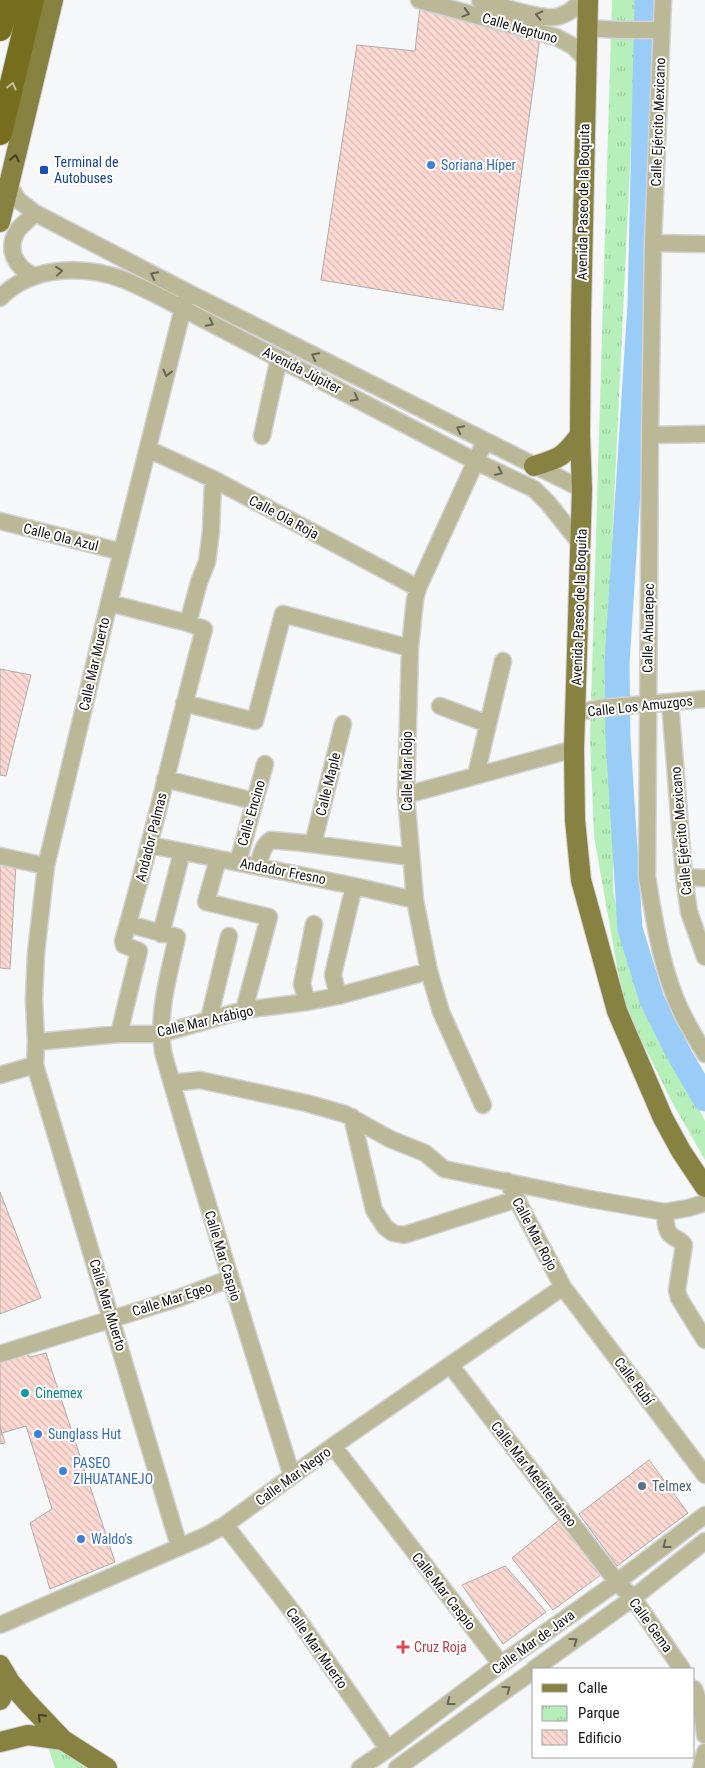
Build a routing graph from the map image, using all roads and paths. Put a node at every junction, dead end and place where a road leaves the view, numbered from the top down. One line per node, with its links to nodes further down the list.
1 (7, 0): 7 (street); 9 (highway)
2 (419, 0): 11 (street, Calle Neptuno, one-way to 11)
3 (480, 0): 4 (street, Calle Neptuno, one-way to 3)
4 (582, 0)
5 (588, 0): 8 (main road, Avenida Paseo de la Boquita)
6 (663, 0): 10 (street, Calle Ejército Mexicano)
7 (42, 4): 12 (highway, one-way to 7); 13 (main road, one-way to 7)
8 (587, 28): 10 (street); 11 (main road, Avenida Paseo de la Boquita)
9 (0, 29)
10 (657, 30): 16 (street, Calle Ejército Mexicano)
11 (587, 60): 24 (main road, Avenida Paseo de la Boquita)
12 (0, 133)
13 (9, 185): 14 (street, Avenida Júpiter); 15 (main road)
14 (35, 213): 18 (street); 19 (street, Avenida Júpiter, one-way to 14)
15 (0, 222)
16 (654, 243): 17 (street); 25 (street, Calle Ahuatepec)
17 (705, 244)
18 (34, 276): 20 (street, Avenida Júpiter); 21 (street, Avenida Júpiter, one-way to 21)
19 (187, 292): 21 (street, Calle Mar Muerto); 27 (street, Avenida Júpiter, one-way to 19)
20 (0, 298)
21 (182, 309): 22 (street, Avenida Júpiter, one-way to 22); 28 (street, Calle Mar Muerto, one-way to 28)
22 (279, 358): 26 (street); 29 (street, Avenida Júpiter, one-way to 29)
23 (705, 434): 25 (street)
24 (580, 435): 30 (main road); 32 (main road, Avenida Paseo de la Boquita)
25 (650, 435): 44 (street, Calle Ahuatepec)
26 (262, 436)
27 (485, 441): 29 (street, Calle Mar Rojo); 30 (street, Avenida Júpiter)
28 (148, 449): 31 (street, Calle Ola Roja); 35 (street, Calle Mar Muerto)
29 (475, 461): 34 (street, Avenida Júpiter, one-way to 34); 36 (street, Calle Mar Rojo)
30 (534, 466): 32 (street, Avenida Júpiter)
31 (213, 479): 36 (street, Calle Ola Roja); 38 (street)
32 (582, 489): 34 (main road, Avenida Paseo de la Boquita)
33 (0, 521): 35 (street, Calle Ola Azul)
34 (580, 543): 46 (main road, Avenida Paseo de la Boquita)
35 (122, 552): 37 (street, Calle Mar Muerto)
36 (418, 588): 39 (street, Calle Mar Rojo)
37 (109, 603): 38 (street); 62 (street, Calle Mar Muerto)
38 (188, 623): 43 (street, Andador Palmas)
39 (410, 648): 43 (street); 53 (street, Calle Mar Rojo)
40 (503, 661): 48 (street)
41 (705, 699): 42 (street, Calle Los Amuzgos)
42 (670, 702): 44 (street, Calle Los Amuzgos); 64 (street, Calle Ejército Mexicano)
43 (184, 703): 52 (street, Andador Palmas)
44 (647, 704): 46 (street, Calle Los Amuzgos); 81 (street, Calle Ahuatepec)
45 (440, 706): 48 (street)
46 (575, 713): 49 (main road, Avenida Paseo de la Boquita)
47 (343, 724): 55 (street, Calle Maple)
48 (488, 724): 51 (street)
49 (574, 749): 51 (street); 88 (main road, Avenida Paseo de la Boquita)
50 (265, 764): 54 (street, Calle Encino)
51 (476, 775): 53 (street)
52 (165, 779): 54 (street); 56 (street, Andador Palmas)
53 (406, 795): 59 (street, Calle Mar Rojo)
54 (254, 801): 61 (street, Calle Encino)
55 (313, 844): 59 (street); 63 (street)
56 (150, 845): 57 (street, Andador Fresno); 68 (street, Andador Palmas)
57 (182, 852): 60 (street, Andador Fresno); 70 (street)
58 (0, 856): 62 (street)
59 (412, 858): 67 (street, Calle Mar Rojo)
60 (218, 859): 61 (street, Andador Fresno); 76 (street)
61 (238, 862): 63 (street, Andador Fresno)
62 (46, 866): 80 (street, Calle Mar Muerto)
63 (258, 866): 66 (street, Andador Fresno)
64 (684, 877): 65 (street); 72 (street, Calle Ejército Mexicano)
65 (705, 878)
66 (354, 886): 67 (street, Andador Fresno); 74 (street)
67 (415, 900): 73 (street, Calle Mar Rojo)
68 (128, 924): 70 (street); 78 (street, Andador Palmas)
69 (314, 924): 75 (street)
70 (161, 934): 79 (street)
71 (230, 936): 77 (street)
72 (703, 948)
73 (429, 971): 74 (street, Calle Mar Arábigo); 85 (street, Calle Mar Rojo)
74 (338, 996): 75 (street, Calle Mar Arábigo)
75 (307, 1002): 76 (street, Calle Mar Arábigo)
76 (244, 1010): 77 (street, Calle Mar Arábigo)
77 (209, 1018): 79 (street, Calle Mar Arábigo)
78 (119, 1034): 79 (street, Calle Mar Arábigo); 80 (street, Calle Mar Arábigo)
79 (160, 1034): 84 (street, Calle Mar Caspio)
80 (36, 1042): 82 (street)
81 (705, 1054)
82 (35, 1065): 83 (street); 94 (street, Calle Mar Muerto)
83 (0, 1075)
84 (171, 1079): 86 (street); 92 (street, Calle Mar Caspio)
85 (483, 1105)
86 (352, 1118): 87 (street); 89 (street)
87 (507, 1181): 89 (street, Calle Mar Rojo); 91 (street)
88 (705, 1187)
89 (517, 1198): 93 (street, Calle Mar Rojo)
90 (705, 1203): 91 (street)
91 (665, 1212): 95 (street)
92 (229, 1279): 94 (street, Calle Mar Egeo); 100 (street, Calle Mar Caspio)
93 (563, 1287): 97 (street, Calle Mar Negro); 99 (street, Calle Rubí)
94 (112, 1318): 96 (street, Calle Mar Egeo); 104 (street, Calle Mar Muerto)
95 (705, 1340)
96 (0, 1354)
97 (451, 1366): 98 (street, Calle Mar Negro); 105 (street, Calle Mar Mediterráneo)
98 (334, 1446): 100 (street, Calle Mar Negro); 109 (street, Calle Mar Caspio)
99 (705, 1475)
100 (292, 1476): 102 (street, Calle Mar Negro)
101 (705, 1515): 105 (street, Calle Mar de Java, one-way to 105)
102 (225, 1525): 104 (street, Calle Mar Negro); 121 (street, Calle Mar Muerto)
103 (705, 1542): 106 (street, Calle Mar de Java)
104 (179, 1546): 107 (street, Calle Mar Negro)
105 (617, 1582): 106 (street, Calle Gema); 109 (street, Calle Mar de Java)
106 (633, 1598): 110 (street, Calle Mar de Java, one-way to 106); 111 (street, Calle Gema)
107 (0, 1625)
108 (0, 1651): 113 (main road)
109 (501, 1664): 114 (street, Calle Mar de Java)
110 (535, 1668)
111 (681, 1668)
112 (532, 1670): 117 (street, Calle Mar de Java, one-way to 112)
113 (5, 1674): 116 (main road); 119 (main road, one-way to 113)
114 (474, 1684): 117 (street); 121 (street, Calle Mar de Java, one-way to 121)
115 (695, 1692): 118 (street)
116 (0, 1700)
117 (487, 1703): 125 (street, Calle Mar de Java)
118 (705, 1735)
119 (63, 1740): 120 (main road); 123 (main road)
120 (0, 1742)
121 (388, 1749): 124 (street, Calle Mar de Java)
122 (705, 1752): 126 (street)
123 (106, 1768)
124 (360, 1768)
125 (396, 1768)
126 (701, 1768)

